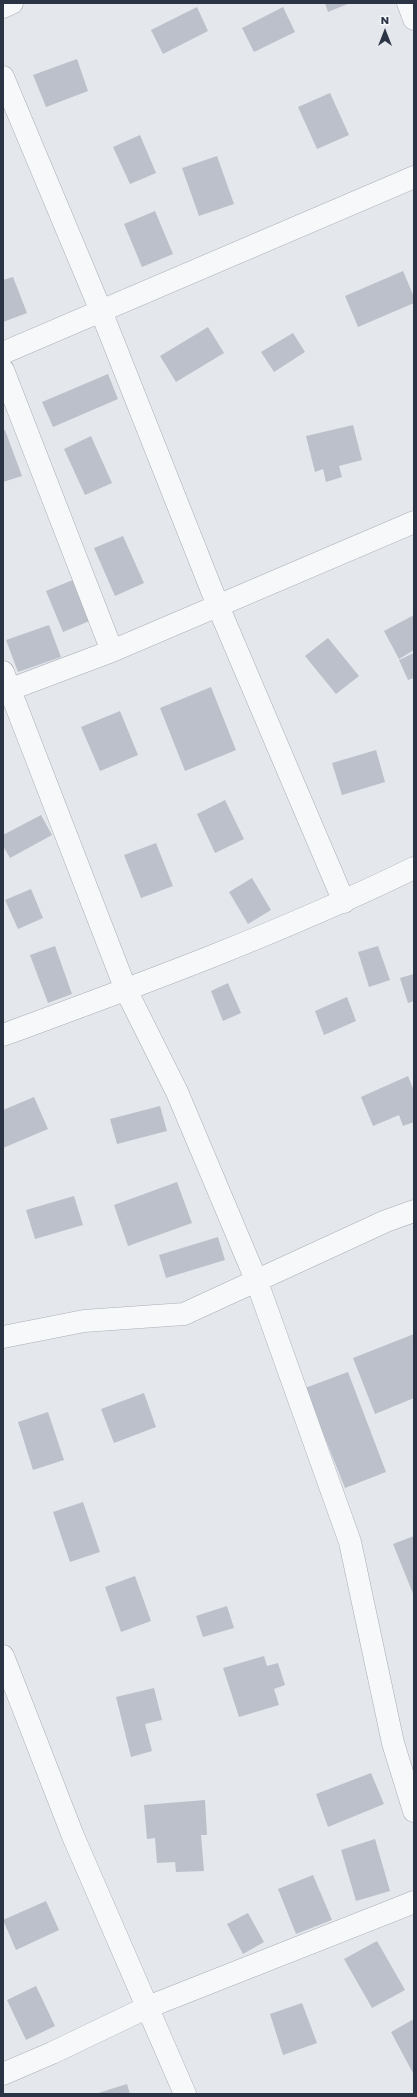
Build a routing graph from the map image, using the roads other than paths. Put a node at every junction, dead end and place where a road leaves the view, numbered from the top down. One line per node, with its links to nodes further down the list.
1 (12, 3): 3 (street)
2 (408, 3): 4 (street)
3 (3, 7)
4 (414, 19)
5 (3, 77): 7 (street)
6 (414, 177): 7 (street)
7 (101, 311): 8 (street); 11 (street)
8 (3, 353)
9 (3, 370): 12 (street)
10 (414, 522): 11 (street)
11 (218, 606): 12 (street); 15 (street)
12 (112, 650): 13 (street)
13 (5, 685): 16 (street)
14 (414, 868): 15 (street)
15 (344, 902): 16 (street)
16 (126, 990): 17 (street); 19 (street)
17 (3, 1035)
18 (414, 1211): 19 (street)
19 (257, 1282): 20 (street); 22 (street)
20 (3, 1337)
21 (3, 1656): 24 (street)
22 (414, 1811)
23 (414, 1902): 24 (street)
24 (148, 2007): 25 (street); 26 (street)
25 (3, 2074)
26 (185, 2094)

